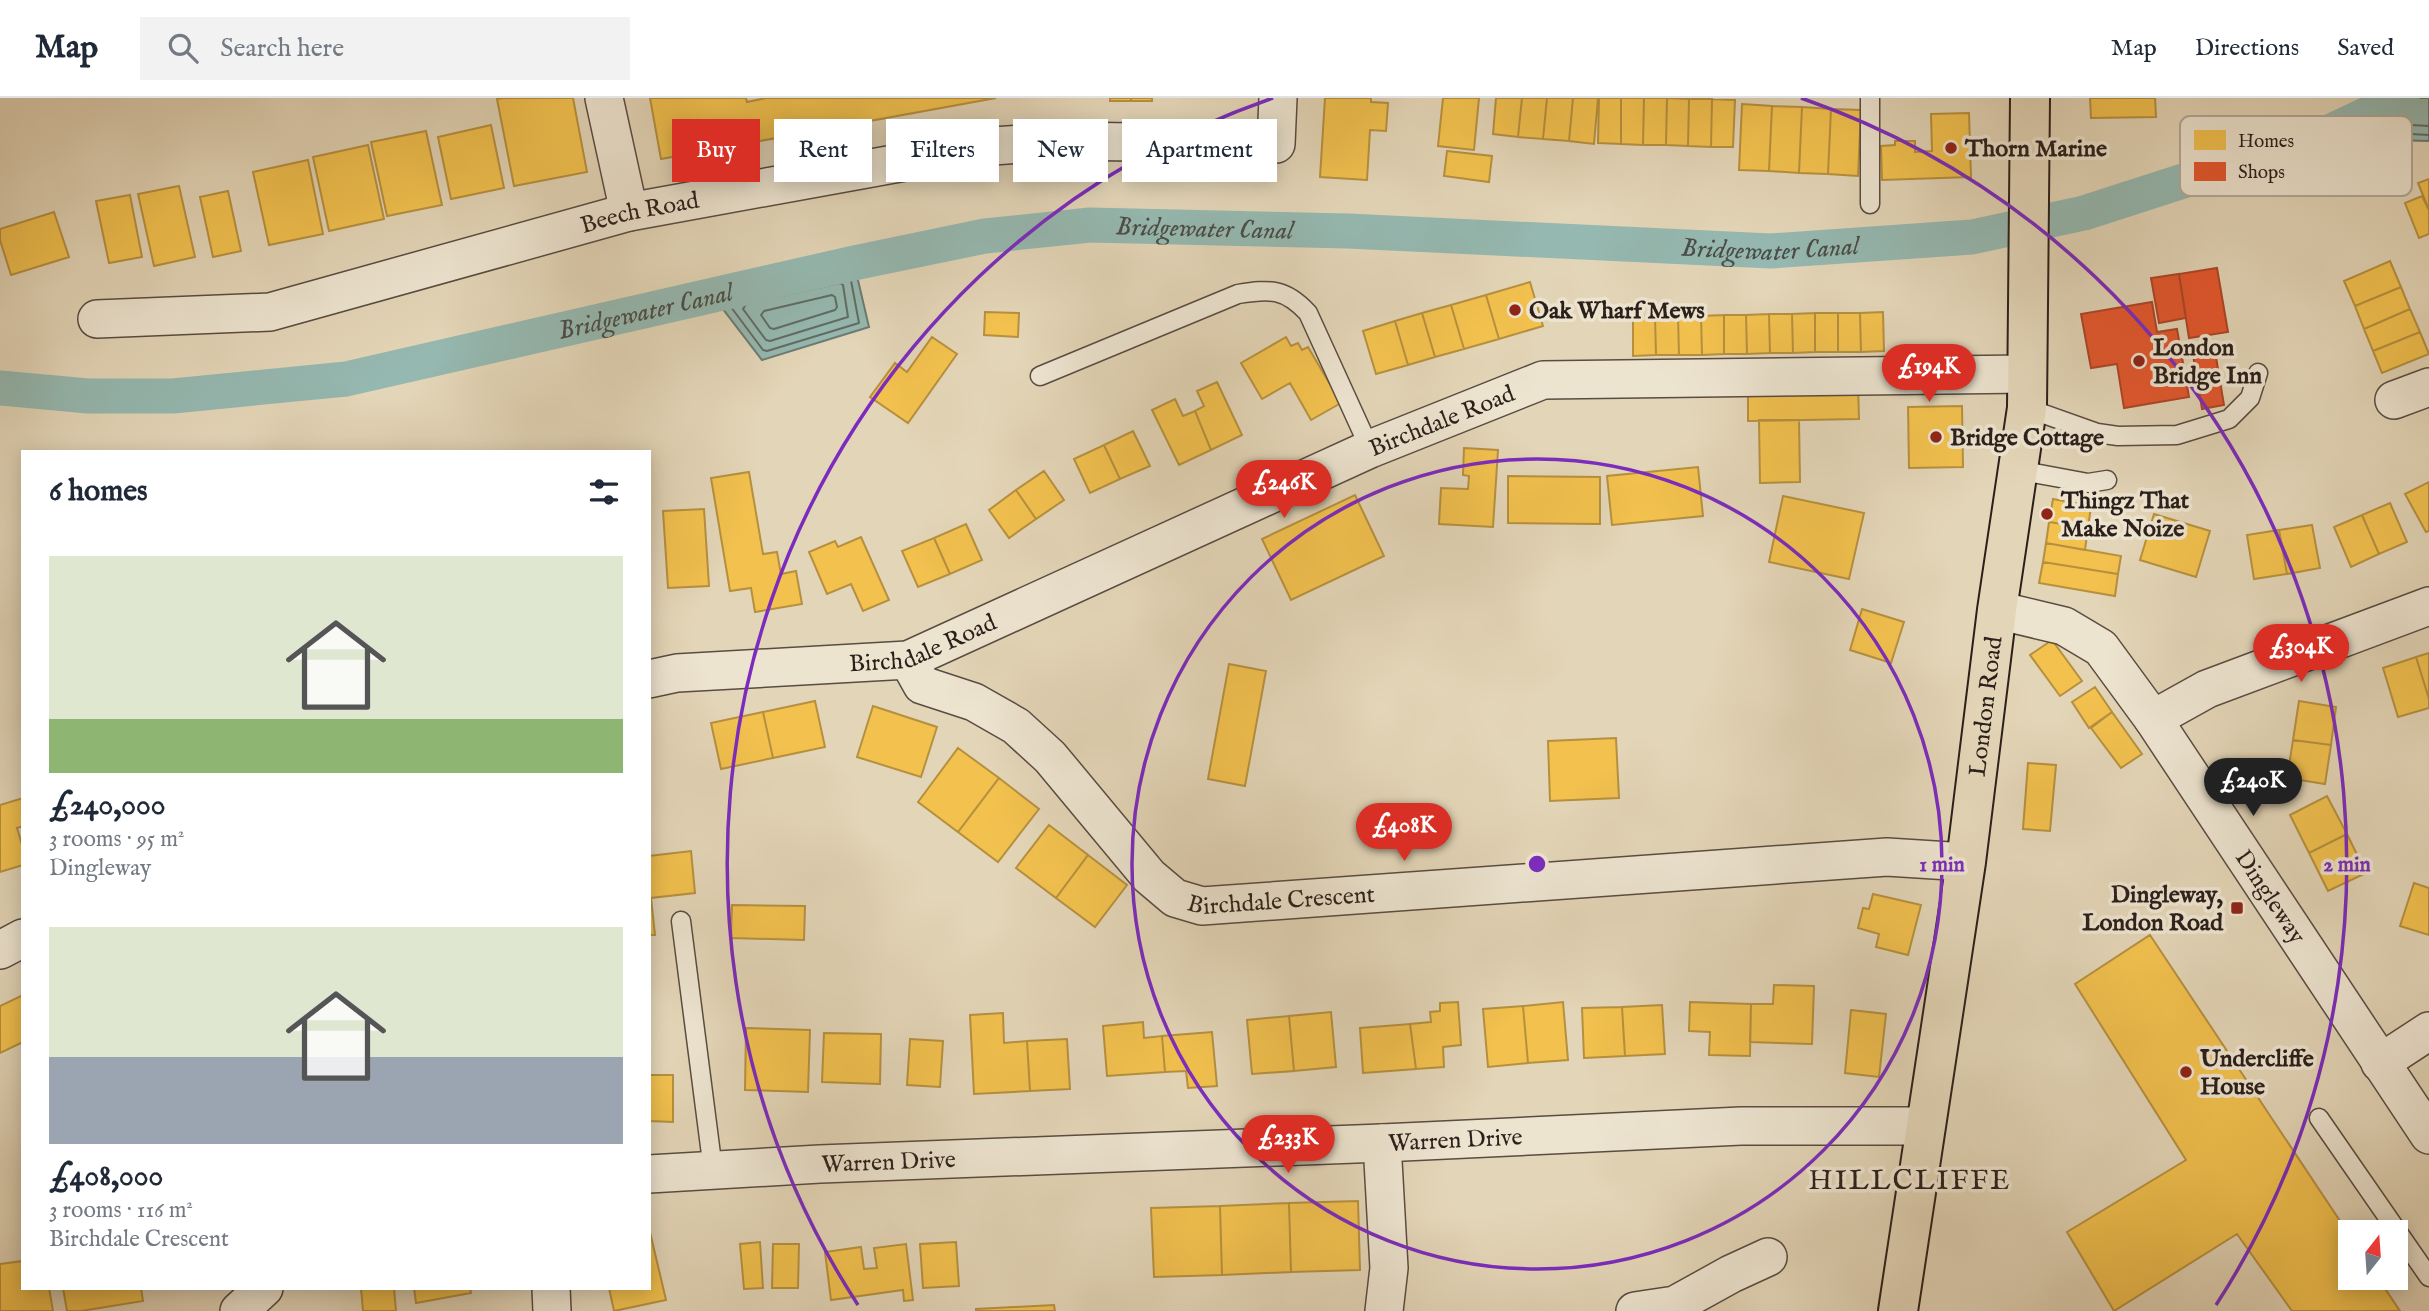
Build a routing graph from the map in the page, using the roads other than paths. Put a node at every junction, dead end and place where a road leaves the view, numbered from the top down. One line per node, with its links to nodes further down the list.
1 (604, 98): 6 (street)
2 (1278, 98): 6 (street, Beech Road)
3 (1870, 98): 5 (lane)
4 (2031, 98): 11 (highway, London Road)
5 (1870, 204)
6 (629, 212): 7 (street, Beech Road)
7 (97, 319)
8 (2258, 373): 11 (lane)
9 (1040, 376): 13 (lane)
10 (2429, 387): 12 (street)
11 (2027, 391): 13 (street, Birchdale Road); 14 (highway, London Road)
12 (2394, 400)
13 (1370, 449): 18 (street, Birchdale Road)
14 (2017, 470): 15 (lane); 17 (highway, London Road)
15 (2107, 480)
16 (2429, 606): 20 (street)
17 (1997, 610): 20 (street, Dingleway); 21 (highway, London Road)
18 (908, 660): 19 (street, Birchdale Road); 21 (street, Birchdale Crescent)
19 (651, 679)
20 (2153, 719): 26 (street, Dingleway)
21 (1966, 862): 28 (highway, London Road)
22 (681, 921): 31 (lane)
23 (21, 939): 24 (street)
24 (0, 950)
25 (2429, 1031): 26 (street)
26 (2380, 1063): 29 (street, Dingleway)
27 (2319, 1118): 34 (lane)
28 (1926, 1126): 30 (street, Warren Drive); 39 (highway, London Road)
29 (2429, 1135)
30 (1382, 1143): 31 (street, Warren Drive); 36 (street)
31 (713, 1170): 32 (street, Warren Drive)
32 (651, 1174)
33 (1768, 1257): 38 (street)
34 (2429, 1277)
35 (551, 1290): 37 (street)
36 (1387, 1310)
37 (552, 1311)
38 (1635, 1311)
39 (1898, 1311)

